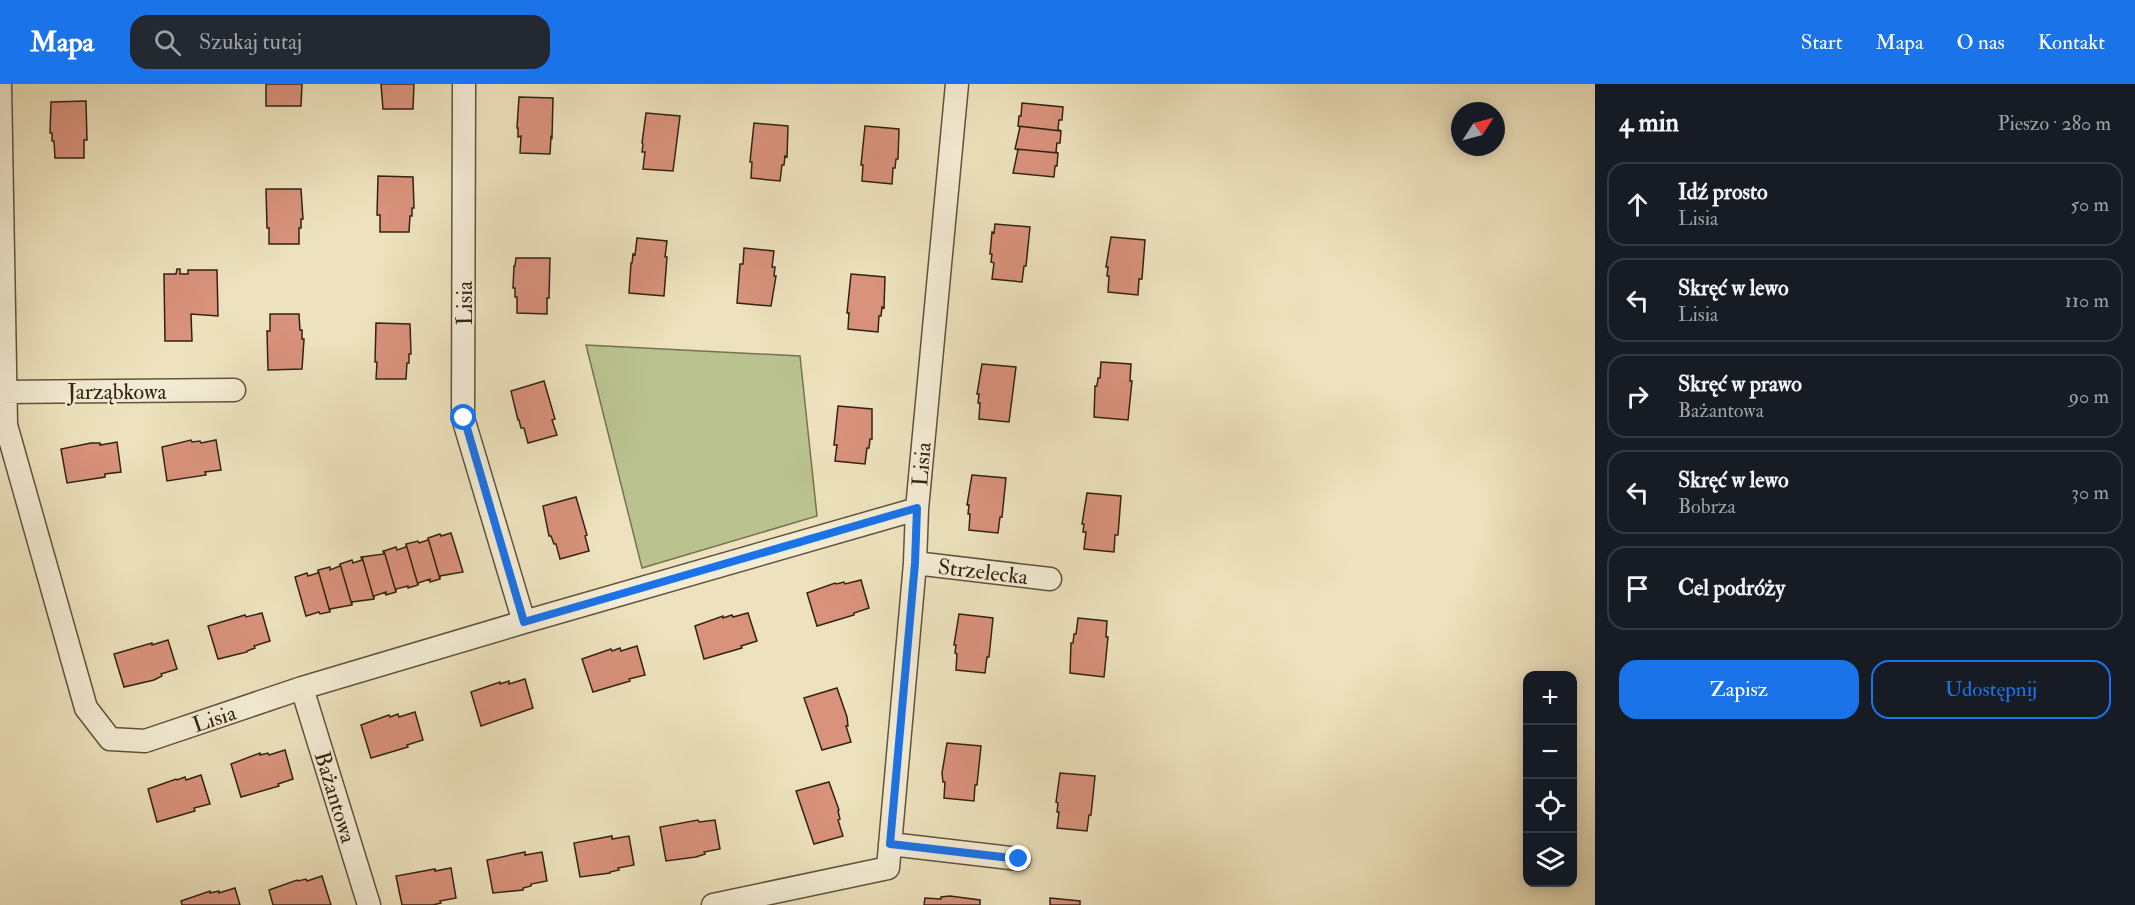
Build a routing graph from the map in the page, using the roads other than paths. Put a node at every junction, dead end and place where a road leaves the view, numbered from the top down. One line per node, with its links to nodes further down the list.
1 (464, 84): 9 (street, Lisia)
2 (957, 84): 6 (street, Lisia)
3 (0, 87): 5 (street)
4 (234, 390): 5 (street, Jarząbkowa)
5 (3, 392): 10 (street, Lisia)
6 (917, 508): 7 (street); 9 (street, Lisia)
7 (915, 563): 8 (street, Strzelecka); 11 (street)
8 (1050, 579)
9 (524, 622): 10 (street, Lisia)
10 (302, 688): 13 (street, Bażantowa)
11 (890, 844): 12 (street); 14 (street)
12 (1019, 859)
13 (369, 905)
14 (712, 905)

